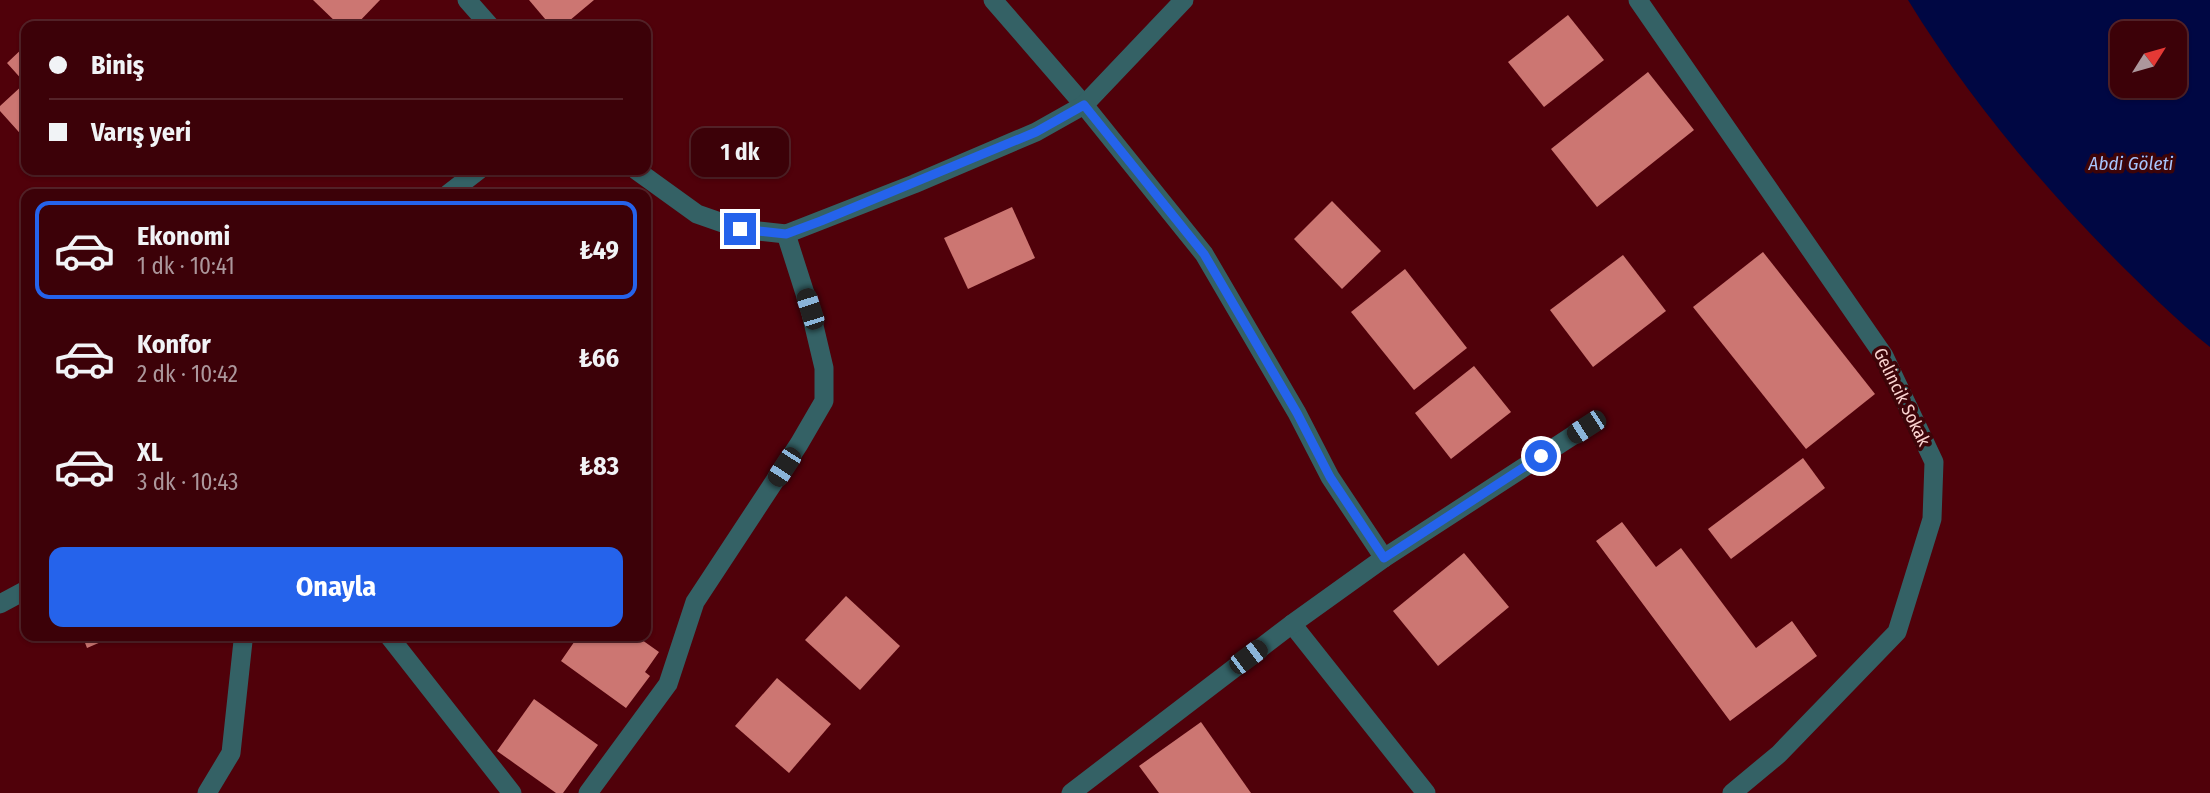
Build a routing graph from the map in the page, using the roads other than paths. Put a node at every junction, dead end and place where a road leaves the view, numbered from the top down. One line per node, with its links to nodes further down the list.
1 (467, 0): 5 (street)
2 (993, 0): 6 (street)
3 (1184, 0): 6 (street)
4 (1638, 0): 23 (street, Gelincik Sokak)
5 (486, 21)
6 (1084, 105): 10 (street); 12 (street)
7 (473, 175): 9 (street)
8 (643, 175): 10 (street)
9 (454, 189)
10 (786, 234): 20 (street)
11 (1586, 427): 12 (street)
12 (1384, 558): 15 (street)
13 (21, 593): 14 (street)
14 (0, 604)
15 (1292, 624): 21 (street); 22 (street)
16 (243, 641): 18 (street)
17 (393, 641): 19 (street)
18 (207, 793)
19 (512, 793)
20 (588, 793)
21 (1071, 793)
22 (1426, 793)
23 (1732, 793)

